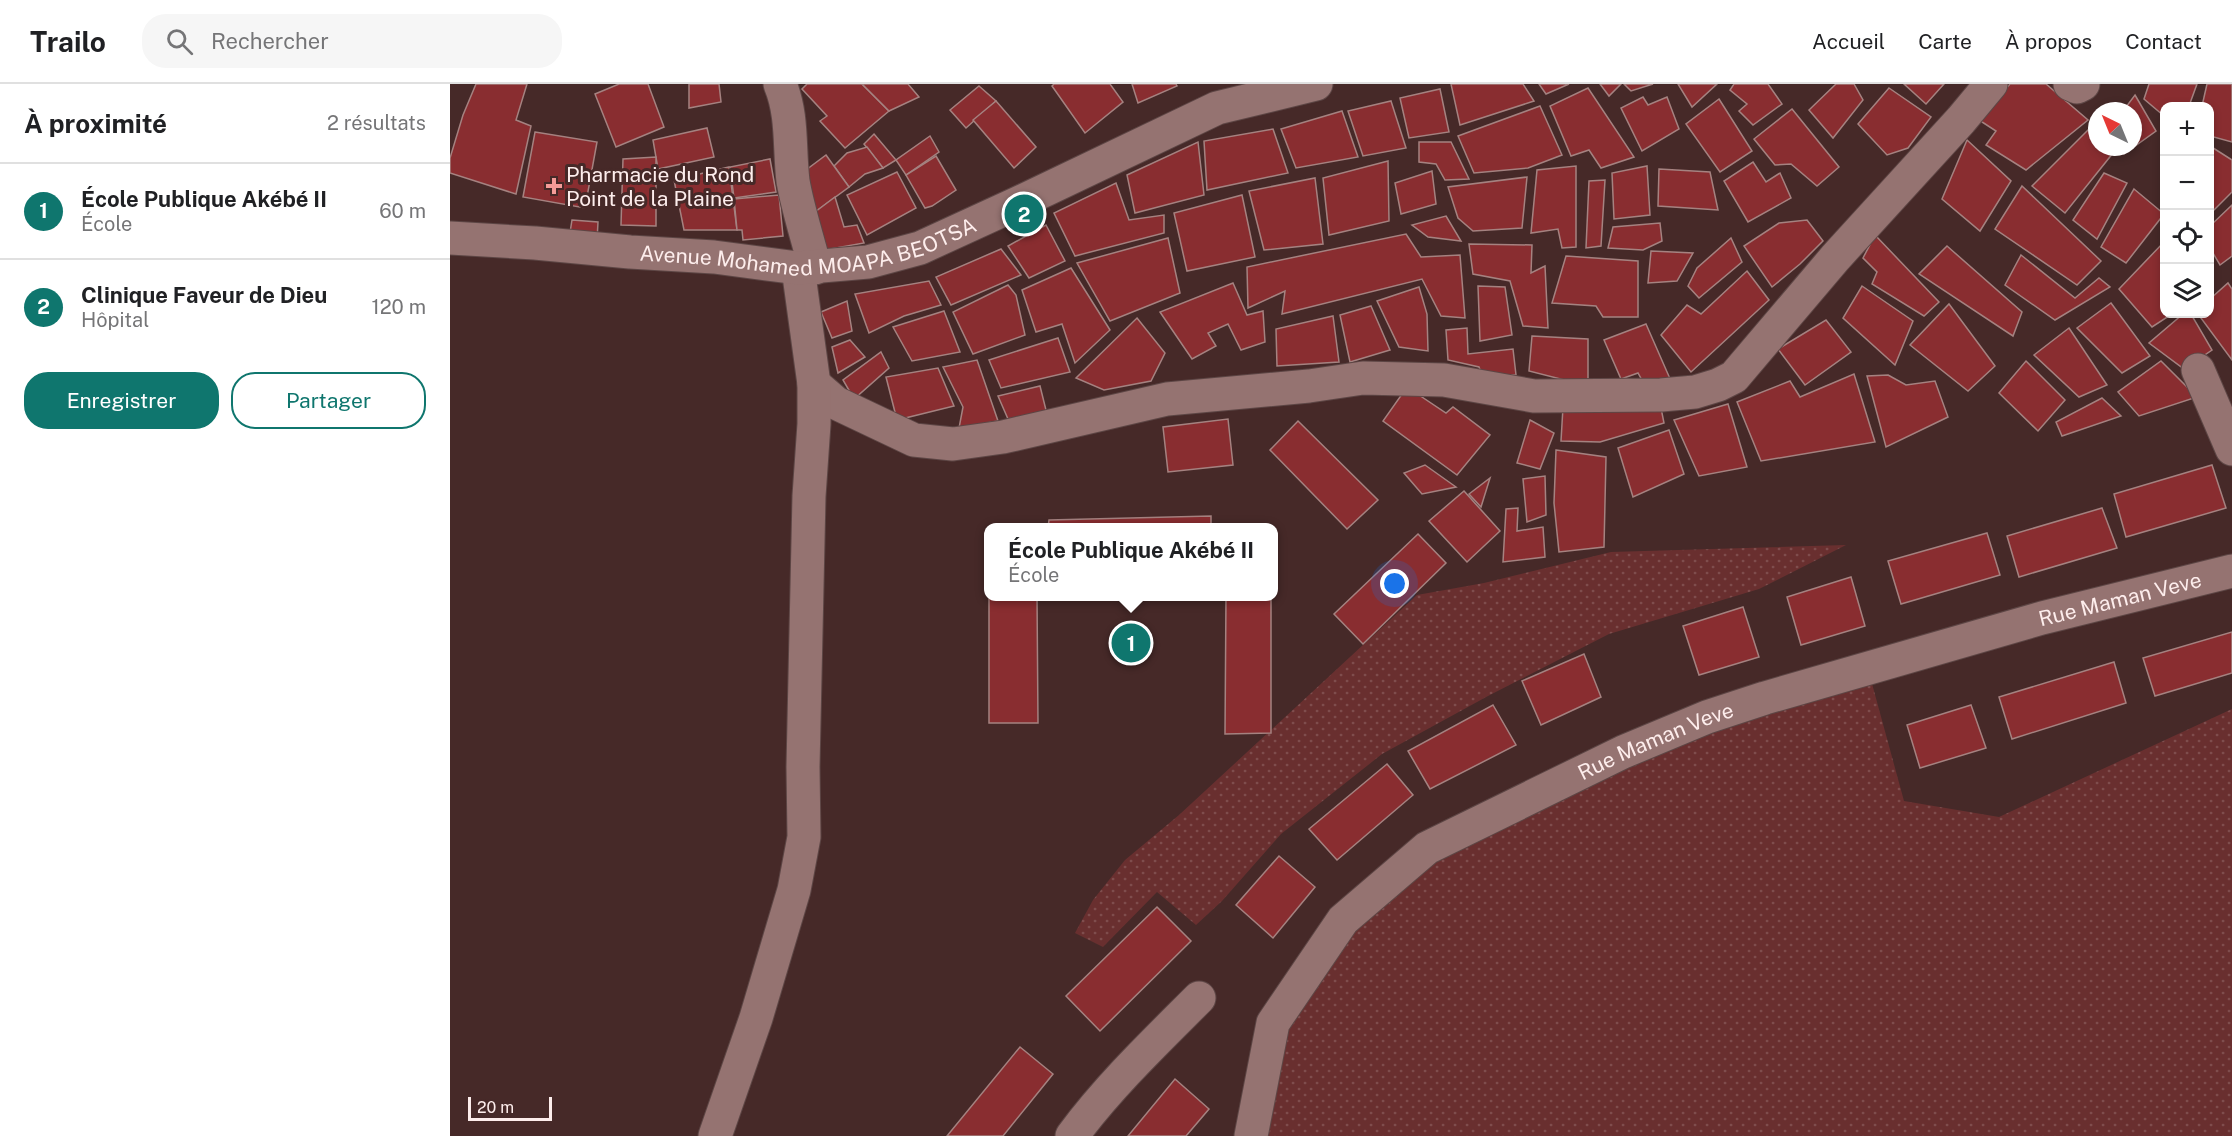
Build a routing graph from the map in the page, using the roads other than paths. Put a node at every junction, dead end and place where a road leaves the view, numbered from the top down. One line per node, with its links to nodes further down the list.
1 (780, 84): 7 (street)
2 (1316, 84): 7 (street, Avenue Mohamed MOAPA BEOTSA)
3 (1991, 84): 9 (street)
4 (2070, 84): 5 (street)
5 (2083, 84)
6 (450, 238): 7 (street, Avenue Mohamed MOAPA BEOTSA)
7 (806, 268): 9 (street)
8 (2198, 370): 10 (street)
9 (814, 384): 13 (street)
10 (2232, 449)
11 (2232, 571): 15 (street, Rue Maman Veve)
12 (1199, 998): 14 (street)
13 (715, 1136)
14 (1072, 1136)
15 (1251, 1136)

